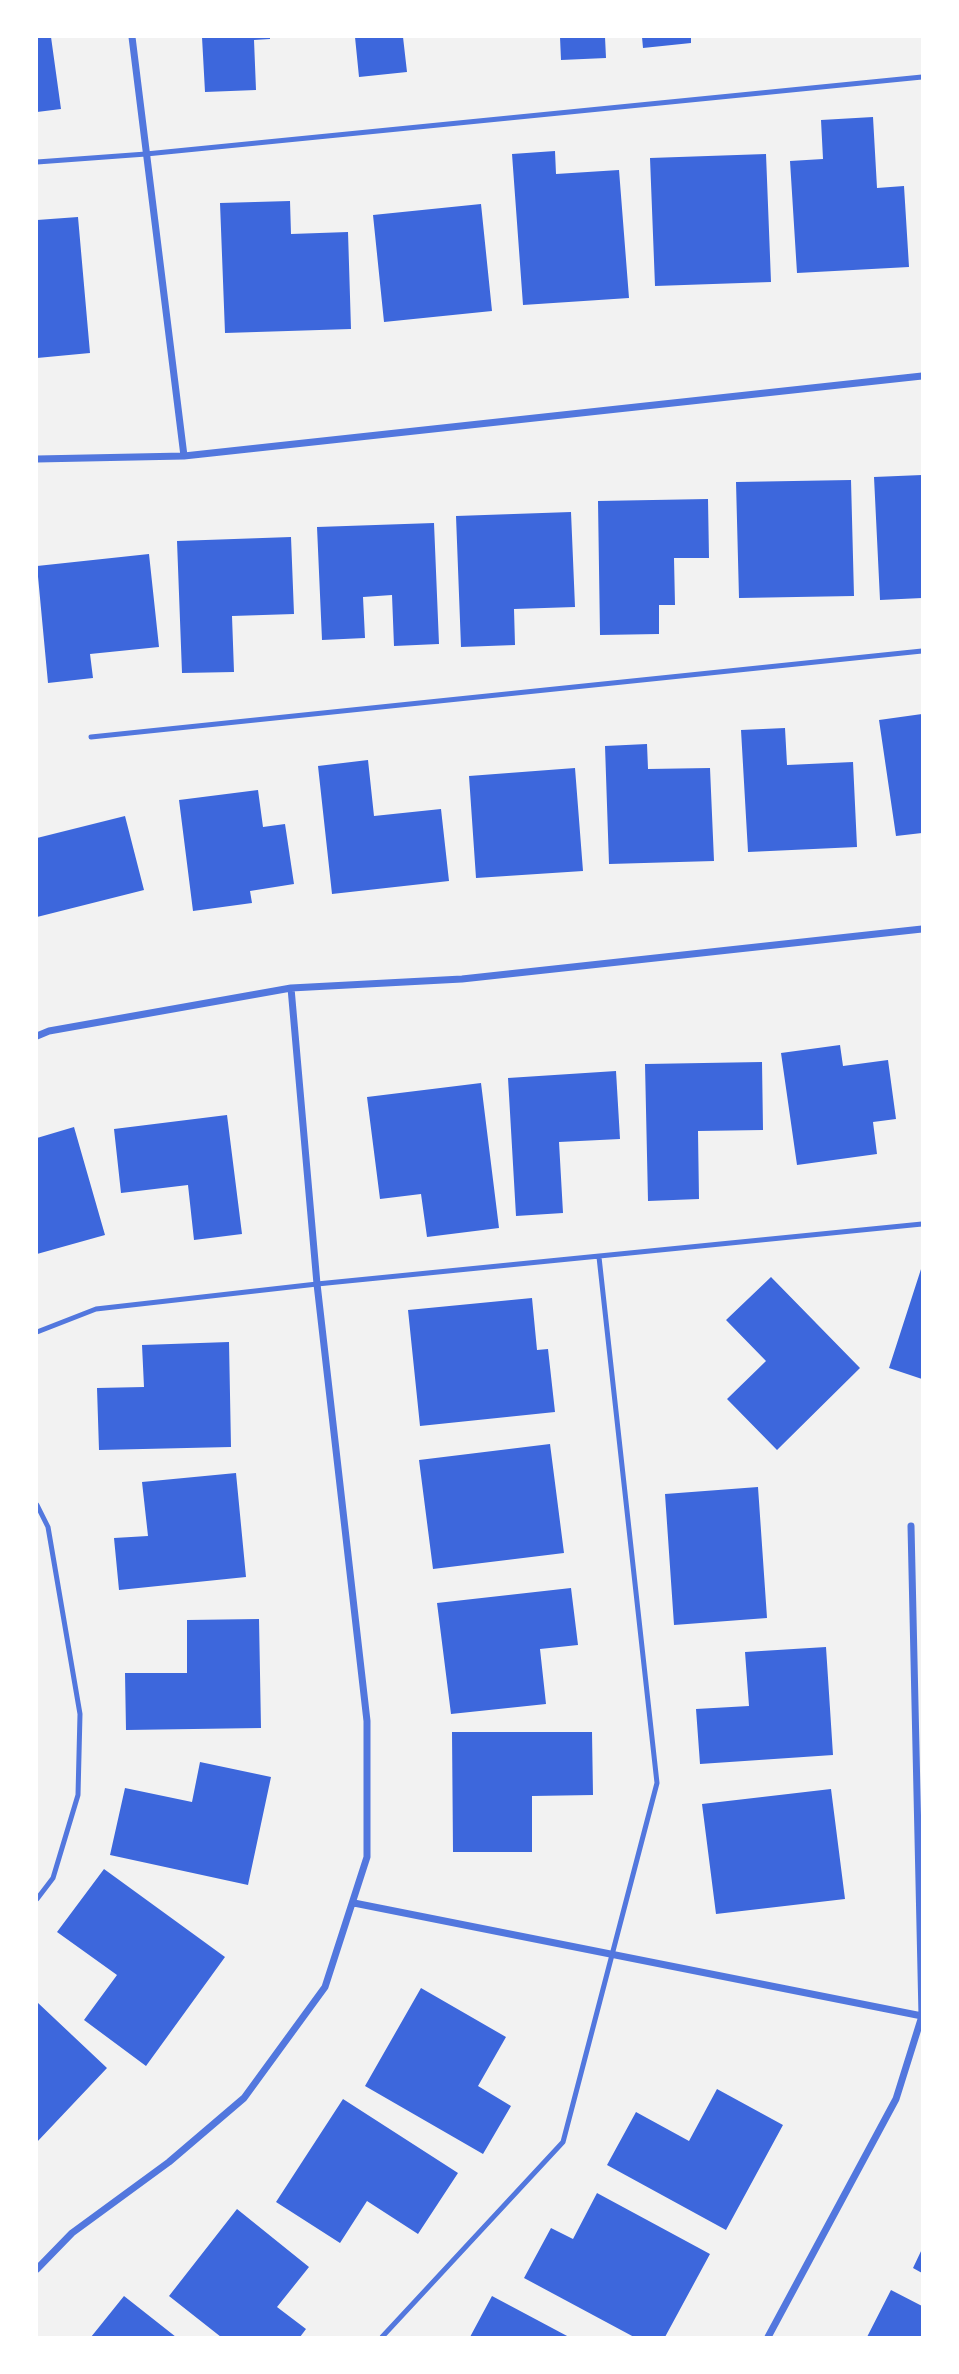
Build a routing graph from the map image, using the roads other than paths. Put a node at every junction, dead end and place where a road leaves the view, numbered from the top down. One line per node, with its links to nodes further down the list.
1 (132, 37): 3 (street)
2 (922, 77): 3 (lane)
3 (146, 154): 4 (lane); 6 (street)
4 (37, 162)
5 (922, 376): 6 (street)
6 (184, 456): 7 (street)
7 (37, 459)
8 (922, 651): 9 (lane)
9 (91, 737)
10 (922, 929): 11 (street)
11 (291, 988): 12 (street); 15 (street)
12 (37, 1035)
13 (922, 1224): 14 (lane)
14 (599, 1256): 15 (lane); 21 (lane)
15 (317, 1284): 16 (lane); 20 (street)
16 (37, 1332)
17 (37, 1505): 19 (lane)
18 (911, 1526): 22 (street)
19 (37, 1899)
20 (354, 1903): 21 (street); 23 (street)
21 (610, 1954): 22 (street); 24 (lane)
22 (922, 2016): 25 (street)
23 (37, 2269)
24 (382, 2337)
25 (768, 2337)

